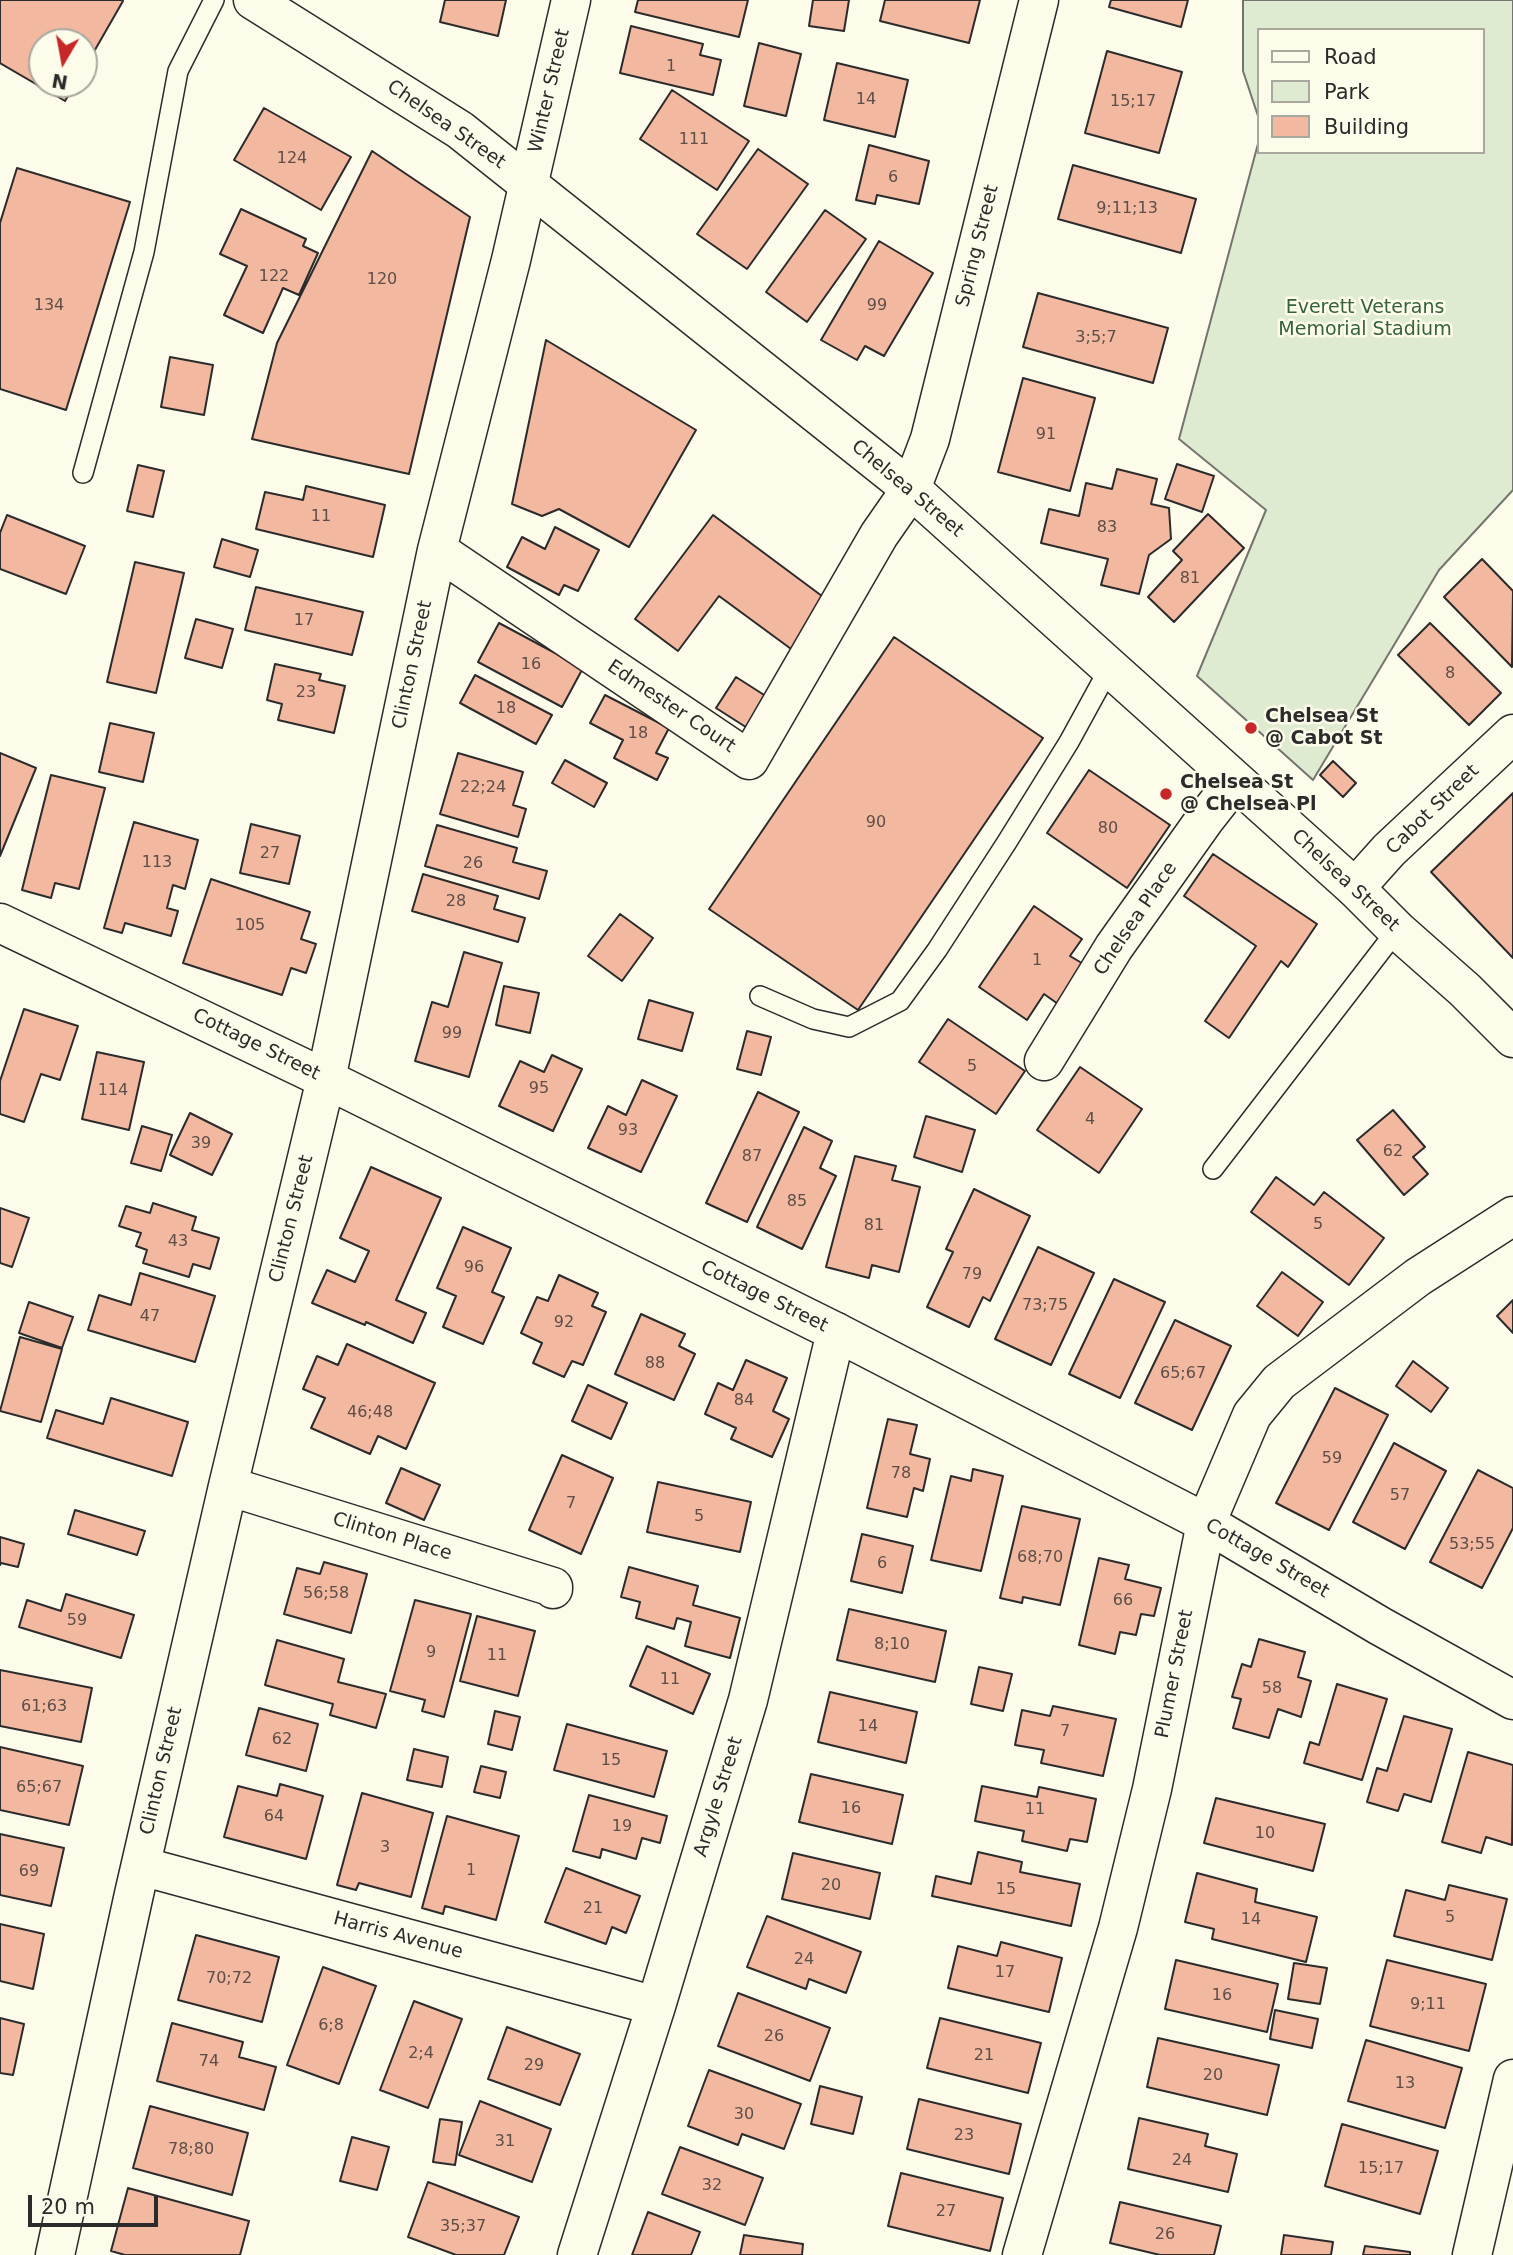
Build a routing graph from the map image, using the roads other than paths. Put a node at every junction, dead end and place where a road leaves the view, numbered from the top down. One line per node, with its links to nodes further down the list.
1 (214, 0): 6 (lane)
2 (253, 0): 5 (street, Chelsea Street)
3 (571, 0): 5 (street, Winter Street)
4 (1038, 0): 7 (street, Spring Street)
5 (528, 183): 7 (street, Chelsea Street); 8 (street, Clinton Street)
6 (83, 473)
7 (911, 489): 8 (street, Edmester Court); 9 (street, Chelsea Street)
8 (437, 550): 18 (street, Clinton Street)
9 (1110, 667): 11 (street, Chelsea Street); 15 (lane)
10 (1513, 734): 12 (street, Cabot Street)
11 (1235, 781): 12 (street, Chelsea Street); 17 (street, Chelsea Place)
12 (1355, 888): 14 (street, Chelsea Street)
13 (0, 923): 18 (street, Cottage Street)
14 (1397, 930): 16 (street, Chelsea Street); 19 (lane)
15 (761, 996)
16 (1513, 1038)
17 (1044, 1061)
18 (326, 1079): 21 (street, Cottage Street); 22 (street, Clinton Street)
19 (1213, 1168)
20 (1513, 1216): 23 (street, Plumer Street)
21 (836, 1332): 23 (street, Cottage Street); 27 (street, Argyle Street)
22 (228, 1486): 24 (street, Clinton Place); 26 (street, Clinton Street)
23 (1206, 1523): 25 (street, Cottage Street); 31 (street, Plumer Street)
24 (553, 1589)
25 (1513, 1700)
26 (141, 1866): 27 (street, Harris Avenue); 29 (street, Clinton Street)
27 (656, 2006): 30 (street, Argyle Street)
28 (1513, 2079): 32 (street)
29 (55, 2255)
30 (577, 2255)
31 (1022, 2255)
32 (1472, 2255)

